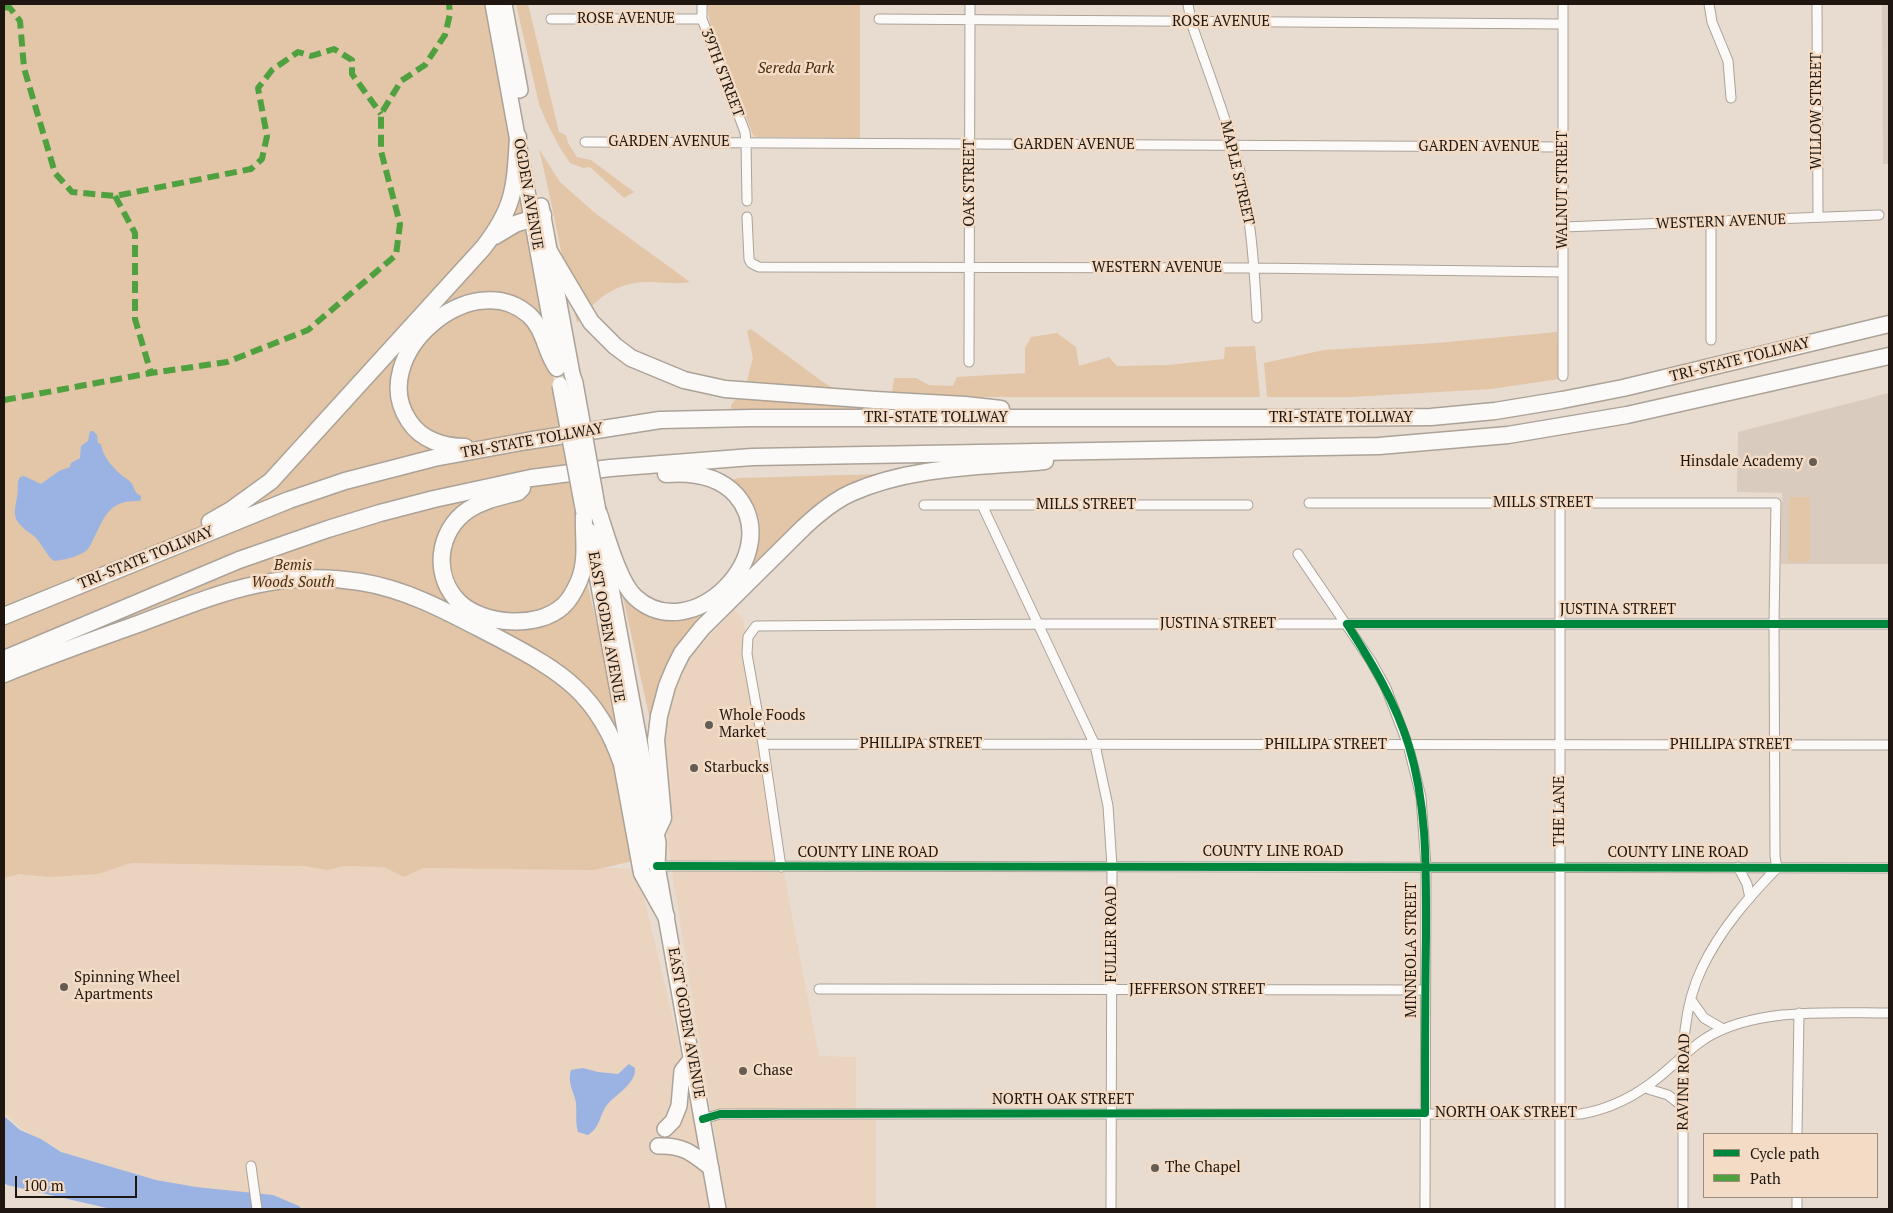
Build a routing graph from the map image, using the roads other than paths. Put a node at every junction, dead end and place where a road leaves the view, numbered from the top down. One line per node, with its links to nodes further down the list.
1 (493, 4): 16 (main road, OGDEN AVENUE)
2 (504, 4): 23 (main road, OGDEN AVENUE)
3 (702, 4): 10 (street, 39TH STREET)
4 (970, 4): 12 (street, OAK STREET)
5 (1188, 4): 13 (street, MAPLE STREET)
6 (1563, 4): 14 (street, WALNUT STREET)
7 (1709, 4): 15 (street)
8 (1817, 4): 26 (street, WILLOW STREET)
9 (551, 19): 10 (street, ROSE AVENUE)
10 (702, 19): 18 (street, 39TH STREET)
11 (879, 20): 12 (street, ROSE AVENUE)
12 (970, 21): 13 (street, ROSE AVENUE); 19 (street, OAK STREET)
13 (1191, 22): 14 (street, ROSE AVENUE); 20 (street, MAPLE STREET)
14 (1563, 24): 21 (street, WALNUT STREET)
15 (1731, 98)
16 (518, 138): 23 (main road, OGDEN AVENUE); 29 (highway)
17 (585, 142): 18 (street, GARDEN AVENUE)
18 (746, 142): 19 (street, GARDEN AVENUE); 22 (street, 39TH STREET)
19 (970, 144): 20 (street, GARDEN AVENUE); 31 (street, OAK STREET)
20 (1234, 146): 21 (street, GARDEN AVENUE); 32 (street, MAPLE STREET)
21 (1563, 147): 28 (street, WALNUT STREET)
22 (747, 201)
23 (538, 216): 29 (highway); 30 (main road, OGDEN AVENUE); 39 (main road, OGDEN AVENUE)
24 (1879, 216): 26 (street, WESTERN AVENUE)
25 (747, 217): 31 (street, WESTERN AVENUE)
26 (1818, 217): 27 (street, WESTERN AVENUE)
27 (1711, 223): 28 (street, WESTERN AVENUE); 36 (street)
28 (1563, 227): 33 (street, WALNUT STREET)
29 (489, 240): 53 (highway)
30 (550, 251): 41 (main road, OGDEN AVENUE); 42 (highway)
31 (970, 268): 32 (street, WESTERN AVENUE); 38 (street, OAK STREET)
32 (1254, 268): 33 (street, WESTERN AVENUE); 34 (street, MAPLE STREET)
33 (1563, 272): 40 (street, WALNUT STREET)
34 (1257, 318)
35 (1889, 324): 42 (highway, TRI-STATE TOLLWAY)
36 (1711, 340)
37 (1889, 356): 44 (highway, TRI-STATE TOLLWAY)
38 (970, 362)
39 (557, 368): 41 (main road, OGDEN AVENUE); 43 (highway)
40 (1563, 376)
41 (568, 384): 52 (main road, EAST OGDEN AVENUE, bridge)
42 (1068, 417): 43 (highway, TRI-STATE TOLLWAY)
43 (527, 441): 53 (highway, TRI-STATE TOLLWAY)
44 (1140, 450): 45 (highway, TRI-STATE TOLLWAY); 69 (highway)
45 (610, 468): 46 (highway, TRI-STATE TOLLWAY); 52 (highway)
46 (531, 478): 52 (highway); 61 (highway, TRI-STATE TOLLWAY)
47 (1309, 502): 48 (street, MILLS STREET)
48 (1560, 503): 56 (street, MILLS STREET); 59 (street, THE LANE)
49 (924, 505): 50 (street, MILLS STREET)
50 (982, 505): 51 (street, MILLS STREET); 57 (street, FULLER ROAD)
51 (1248, 505)
52 (591, 512): 69 (main road, EAST OGDEN AVENUE); 70 (main road, EAST OGDEN AVENUE)
53 (156, 554): 55 (highway, TRI-STATE TOLLWAY)
54 (1298, 554): 58 (street, MINNEOLA STREET)
55 (4, 616)
56 (1774, 623): 59 (street, JUSTINA STREET); 60 (street, JUSTINA STREET); 67 (street)
57 (1038, 624): 58 (street, JUSTINA STREET); 63 (street, JUSTINA STREET); 64 (street, FULLER ROAD)
58 (1346, 624): 59 (street, JUSTINA STREET); 65 (street, MINNEOLA STREET)
59 (1560, 624): 66 (street, THE LANE)
60 (1889, 624)
61 (4, 659)
62 (4, 674): 79 (highway)
63 (763, 744): 64 (street, PHILLIPA STREET); 73 (street)
64 (1095, 745): 65 (street, PHILLIPA STREET); 71 (street, FULLER ROAD)
65 (1408, 745): 66 (street, PHILLIPA STREET); 72 (street, MINNEOLA STREET)
66 (1560, 745): 67 (street, PHILLIPA STREET); 74 (street, THE LANE)
67 (1775, 745): 68 (street, PHILLIPA STREET); 76 (street)
68 (1889, 745)
69 (656, 833): 70 (main road, EAST OGDEN AVENUE)
70 (657, 866): 73 (street, COUNTY LINE ROAD); 79 (main road, EAST OGDEN AVENUE)
71 (1112, 866): 72 (street, COUNTY LINE ROAD); 73 (street, COUNTY LINE ROAD); 81 (street, FULLER ROAD)
72 (1426, 866): 74 (street, COUNTY LINE ROAD); 82 (street, MINNEOLA STREET)
73 (781, 867)
74 (1560, 867): 75 (street, COUNTY LINE ROAD); 93 (street, THE LANE)
75 (1738, 867): 76 (street, COUNTY LINE ROAD); 78 (street)
76 (1777, 868): 77 (street, COUNTY LINE ROAD); 78 (street, RAVINE ROAD)
77 (1889, 868)
78 (1750, 898): 83 (street, RAVINE ROAD)
79 (666, 916): 88 (main road, EAST OGDEN AVENUE)
80 (819, 990): 81 (street, JEFFERSON STREET)
81 (1111, 990): 82 (street, JEFFERSON STREET); 91 (street, FULLER ROAD)
82 (1425, 990): 92 (street, MINNEOLA STREET)
83 (1690, 1000): 86 (street); 87 (street, RAVINE ROAD)
84 (1799, 1013): 85 (street, NORTH OAK STREET); 86 (street, NORTH OAK STREET); 96 (street)
85 (1889, 1013)
86 (1723, 1029): 87 (street, NORTH OAK STREET)
87 (1683, 1055): 89 (street, NORTH OAK STREET); 90 (street, RAVINE ROAD)
88 (692, 1058): 94 (main road, EAST OGDEN AVENUE); 95 (main road)
89 (1645, 1088): 90 (street); 93 (street, NORTH OAK STREET)
90 (1683, 1107): 105 (street, RAVINE ROAD)
91 (1111, 1113): 92 (street, NORTH OAK STREET); 94 (street, NORTH OAK STREET); 102 (street, FULLER ROAD)
92 (1425, 1113): 93 (street, NORTH OAK STREET); 103 (street, MINNEOLA STREET)
93 (1560, 1115): 104 (street, THE LANE)
94 (702, 1118): 99 (main road, EAST OGDEN AVENUE)
95 (666, 1129)
96 (1797, 1133)
97 (658, 1146): 99 (main road)
98 (251, 1166): 100 (street)
99 (711, 1168): 101 (main road, EAST OGDEN AVENUE)
100 (257, 1209)
101 (718, 1209)
102 (1111, 1209)
103 (1425, 1209)
104 (1560, 1209)
105 (1683, 1209)

